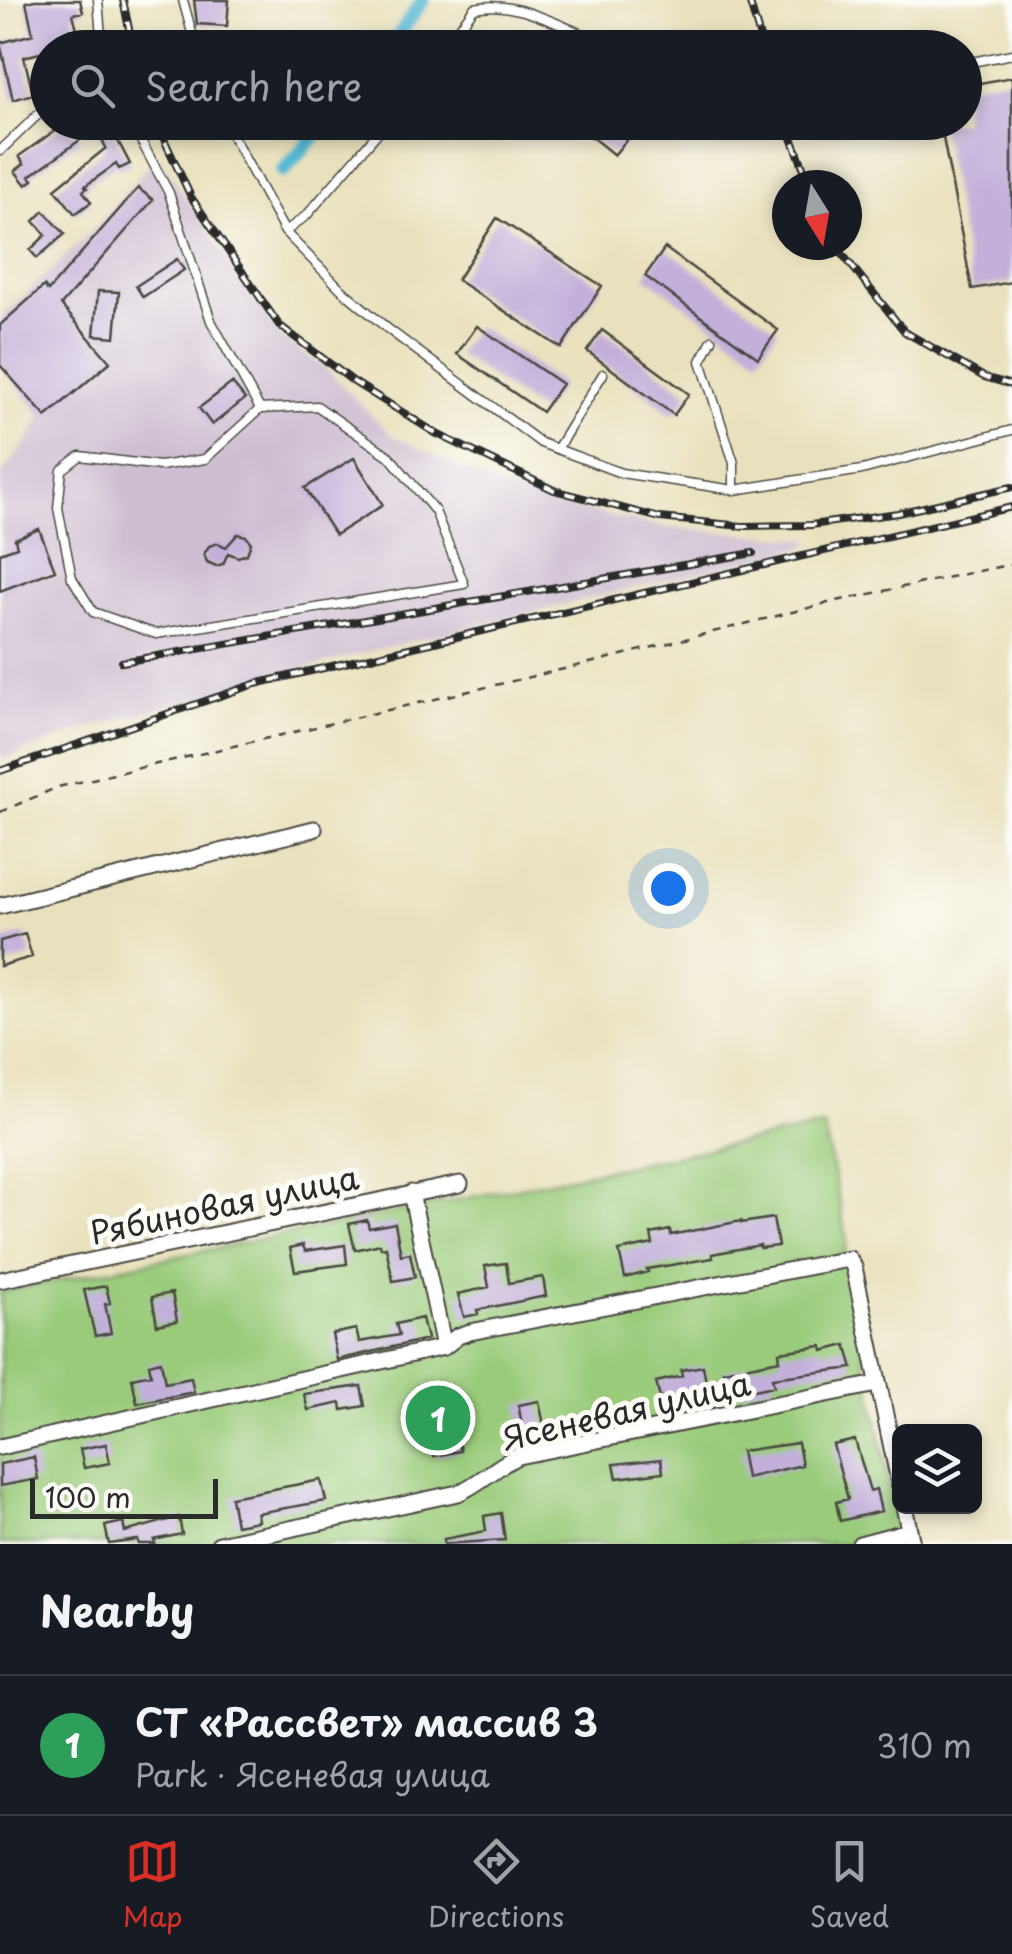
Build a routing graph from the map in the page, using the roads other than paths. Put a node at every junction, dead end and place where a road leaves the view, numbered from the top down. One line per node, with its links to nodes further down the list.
1 (98, 0): 3 (lane)
2 (183, 0): 4 (lane)
3 (100, 30)
4 (191, 30)
5 (458, 30): 6 (lane)
6 (572, 30)
7 (1012, 54): 8 (lane)
8 (982, 60)
9 (30, 123): 13 (lane)
10 (141, 140): 17 (lane)
11 (232, 140): 14 (lane)
12 (372, 140): 14 (lane)
13 (0, 151)
14 (285, 232): 19 (lane)
15 (712, 340): 20 (lane)
16 (603, 374): 19 (lane)
17 (260, 409): 17 (lane)
18 (1012, 430): 20 (lane)
19 (558, 449): 20 (lane)
20 (734, 490)
21 (314, 830): 22 (street)
22 (0, 906)
23 (460, 1184): 24 (street, Рябиновая улица)
24 (411, 1194): 25 (street, Рябиновая улица); 26 (street)
25 (0, 1280)
26 (444, 1347): 27 (street); 28 (street)
27 (878, 1384): 29 (street); 31 (street, Ясеневая улица)
28 (0, 1447)
29 (892, 1449)
30 (911, 1538): 32 (street)
31 (219, 1544)
32 (860, 1544)

